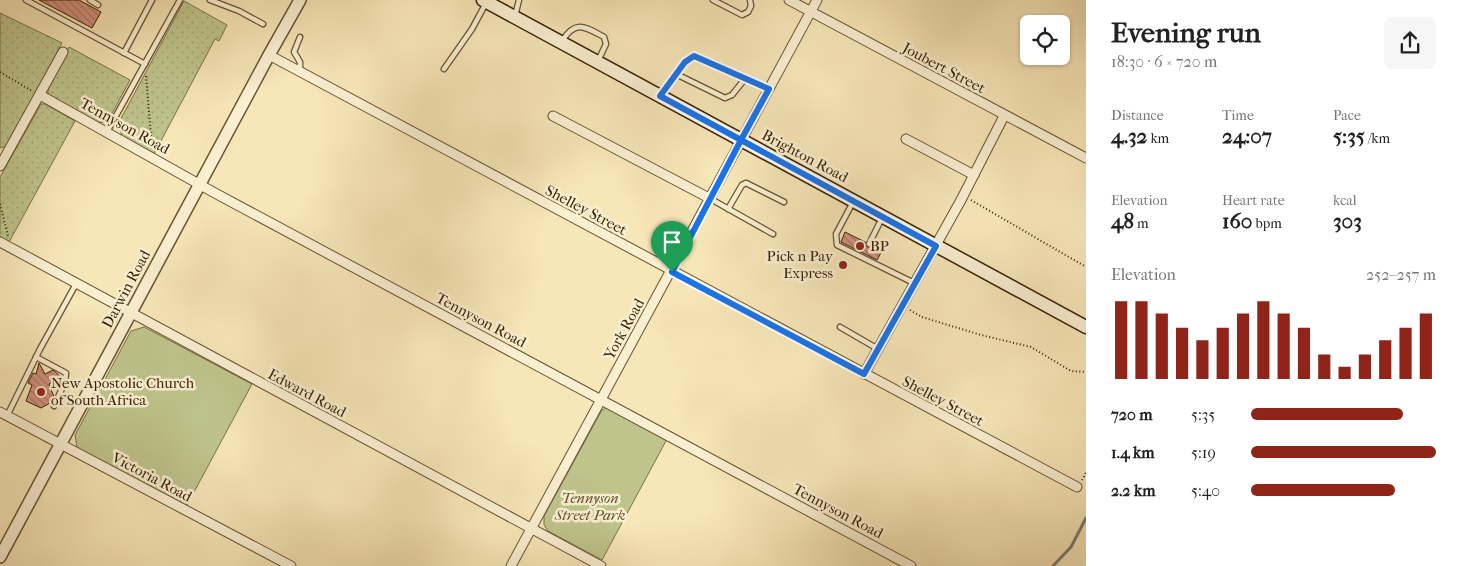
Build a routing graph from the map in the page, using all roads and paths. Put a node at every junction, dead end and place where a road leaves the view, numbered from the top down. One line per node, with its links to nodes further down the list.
1 (26, 0): 22 (lane)
2 (90, 0): 14 (lane)
3 (152, 0): 22 (lane)
4 (180, 0): 25 (lane)
5 (210, 0): 17 (lane)
6 (292, 0): 18 (street, Darwin Road)
7 (300, 0): 18 (street, Darwin Road)
8 (519, 0): 16 (lane)
9 (713, 0): 10 (lane)
10 (750, 0)
11 (789, 0): 15 (street, Joubert Street)
12 (817, 0): 15 (street, York Road)
13 (485, 1): 16 (main road, Brighton Road); 26 (lane)
14 (98, 5)
15 (811, 12): 31 (street, York Road); 35 (street, Joubert Street)
16 (515, 18): 20 (main road, Brighton Road)
17 (262, 24)
18 (279, 36): 23 (street, Darwin Road)
19 (300, 37): 28 (lane)
20 (561, 42): 24 (main road, Brighton Road); 24 (lane)
21 (63, 52): 32 (street)
22 (124, 53): 25 (lane)
23 (269, 55): 28 (street, Shelley Street); 44 (street, Darwin Road)
24 (598, 62): 33 (main road, Brighton Road)
25 (145, 64): 36 (lane); 40 (path)
26 (444, 69)
27 (0, 72): 32 (path)
28 (300, 72): 58 (street, Shelley Street)
29 (676, 74): 30 (lane); 30 (lane); 33 (lane)
30 (744, 80): 31 (lane)
31 (769, 89): 38 (street, York Road)
32 (40, 94): 36 (street, Tennyson Road); 39 (street)
33 (660, 96): 38 (main road, Brighton Road)
34 (553, 116): 46 (street)
35 (1004, 116): 41 (street, Joubert Street); 43 (street)
36 (107, 132): 40 (street, Tennyson Road)
37 (906, 139): 43 (street)
38 (741, 140): 46 (street, York Road); 47 (main road, Brighton Road)
39 (3, 153): 42 (street)
40 (151, 155): 44 (street, Tennyson Road)
41 (1086, 158)
42 (0, 166)
43 (974, 175): 45 (street)
44 (200, 183): 62 (street, Darwin Road); 69 (street, Tennyson Road)
45 (963, 196): 55 (street); 57 (path)
46 (709, 198): 50 (lane); 58 (street, York Road)
47 (854, 201): 51 (main road, Brighton Road); 59 (lane)
48 (784, 202): 50 (lane)
49 (0, 204): 56 (path)
50 (728, 209): 52 (lane)
51 (883, 217): 54 (lane); 55 (main road, Brighton Road)
52 (773, 234)
53 (0, 242): 56 (street, Edward Road)
54 (868, 244)
55 (936, 246): 59 (street); 63 (main road, Brighton Road)
56 (10, 248): 60 (street, Edward Road)
57 (1086, 267)
58 (672, 272): 68 (street, Shelley Street); 69 (street, York Road)
59 (914, 283): 61 (street)
60 (76, 284): 62 (street, Edward Road); 66 (lane)
61 (901, 306): 65 (street); 67 (path)
62 (130, 314): 72 (street, Darwin Road); 74 (street, Edward Road)
63 (1086, 326)
64 (840, 327): 65 (lane)
65 (878, 349): 68 (street)
66 (36, 357): 70 (lane); 71 (lane)
67 (1086, 372)
68 (864, 374): 73 (street, Shelley Street)
69 (601, 400): 74 (street, York Road); 79 (street, Tennyson Road)
70 (54, 406)
71 (4, 414): 72 (street, Victoria Road)
72 (60, 444): 75 (street, Darwin Road); 76 (street, Victoria Road)
73 (1077, 487)
74 (531, 528): 77 (street, York Road); 78 (street, Edward Road)
75 (0, 557)
76 (291, 566)
77 (511, 566)
78 (601, 566)
79 (911, 566)

